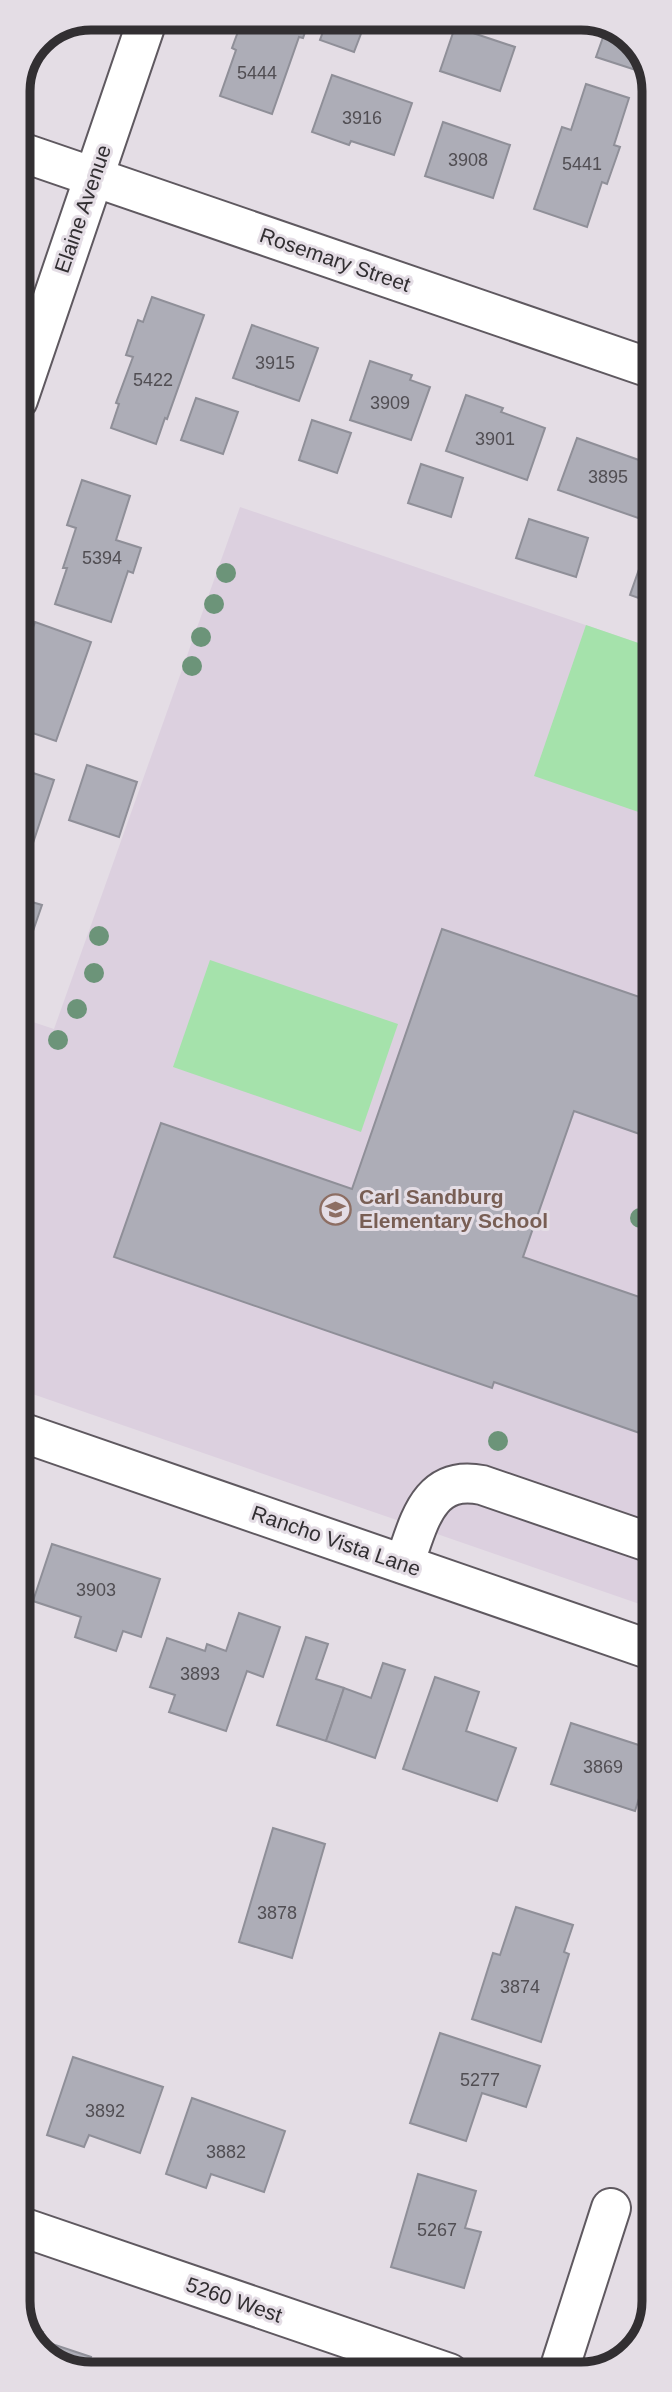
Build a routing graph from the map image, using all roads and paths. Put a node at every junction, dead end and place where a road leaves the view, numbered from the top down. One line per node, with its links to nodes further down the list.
1 (144, 30): 3 (street, Elaine Avenue)
2 (30, 155): 3 (street, Rosemary Street)
3 (94, 177): 4 (street, Rosemary Street); 5 (street, Elaine Avenue)
4 (642, 363)
5 (30, 365)
6 (30, 1435): 8 (street, Rancho Vista Lane)
7 (642, 1541): 8 (street)
8 (404, 1564): 9 (street, Rancho Vista Lane)
9 (642, 1647)
10 (611, 2208): 13 (street)
11 (30, 2230): 12 (street, 5260 West)
12 (417, 2362)
13 (562, 2362)

